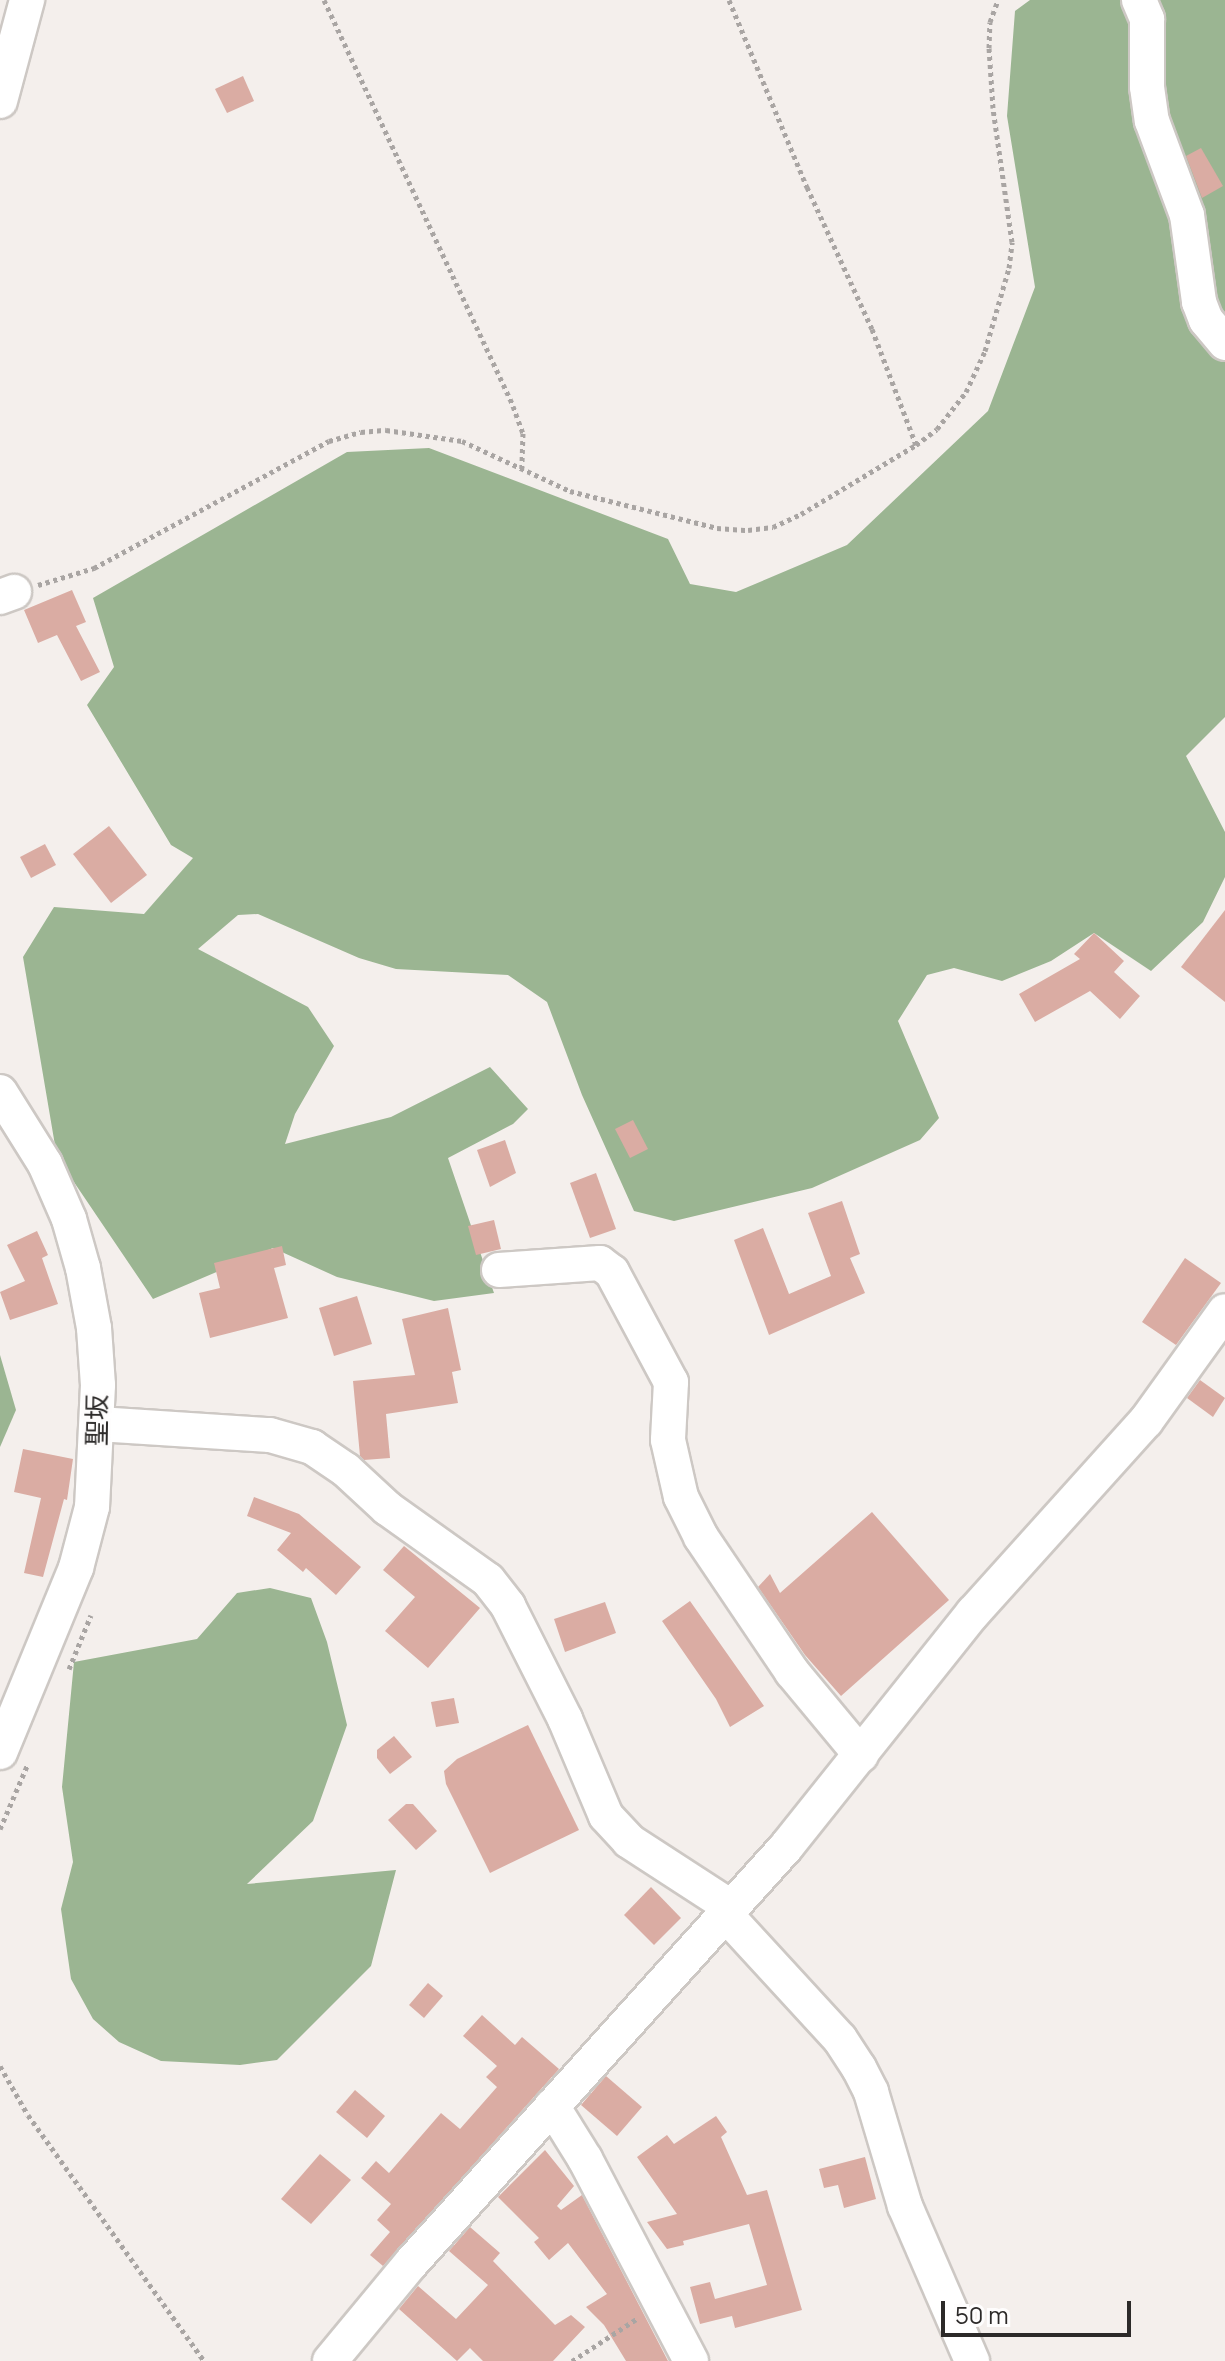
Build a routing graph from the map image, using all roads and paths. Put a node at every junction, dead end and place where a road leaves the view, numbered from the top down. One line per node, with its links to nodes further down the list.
1 (27, 0): 6 (street)
2 (324, 0): 9 (path)
3 (729, 0): 8 (path)
4 (998, 0): 8 (path)
5 (1139, 0): 7 (street)
6 (0, 101)
7 (1225, 343)
8 (916, 445): 9 (path)
9 (522, 470): 10 (path)
10 (7, 595)
11 (0, 1092): 14 (street, 聖坂)
12 (499, 1270): 16 (street)
13 (1225, 1311): 16 (street)
14 (98, 1424): 15 (street, 聖坂); 17 (street)
15 (0, 1752)
16 (861, 1755): 17 (street)
17 (729, 1912): 19 (street); 25 (street)
18 (0, 2066): 21 (path)
19 (552, 2106): 20 (street); 22 (street)
20 (661, 2304): 23 (path); 24 (street)
21 (204, 2361)
22 (330, 2361)
23 (572, 2361)
24 (691, 2361)
25 (972, 2361)

